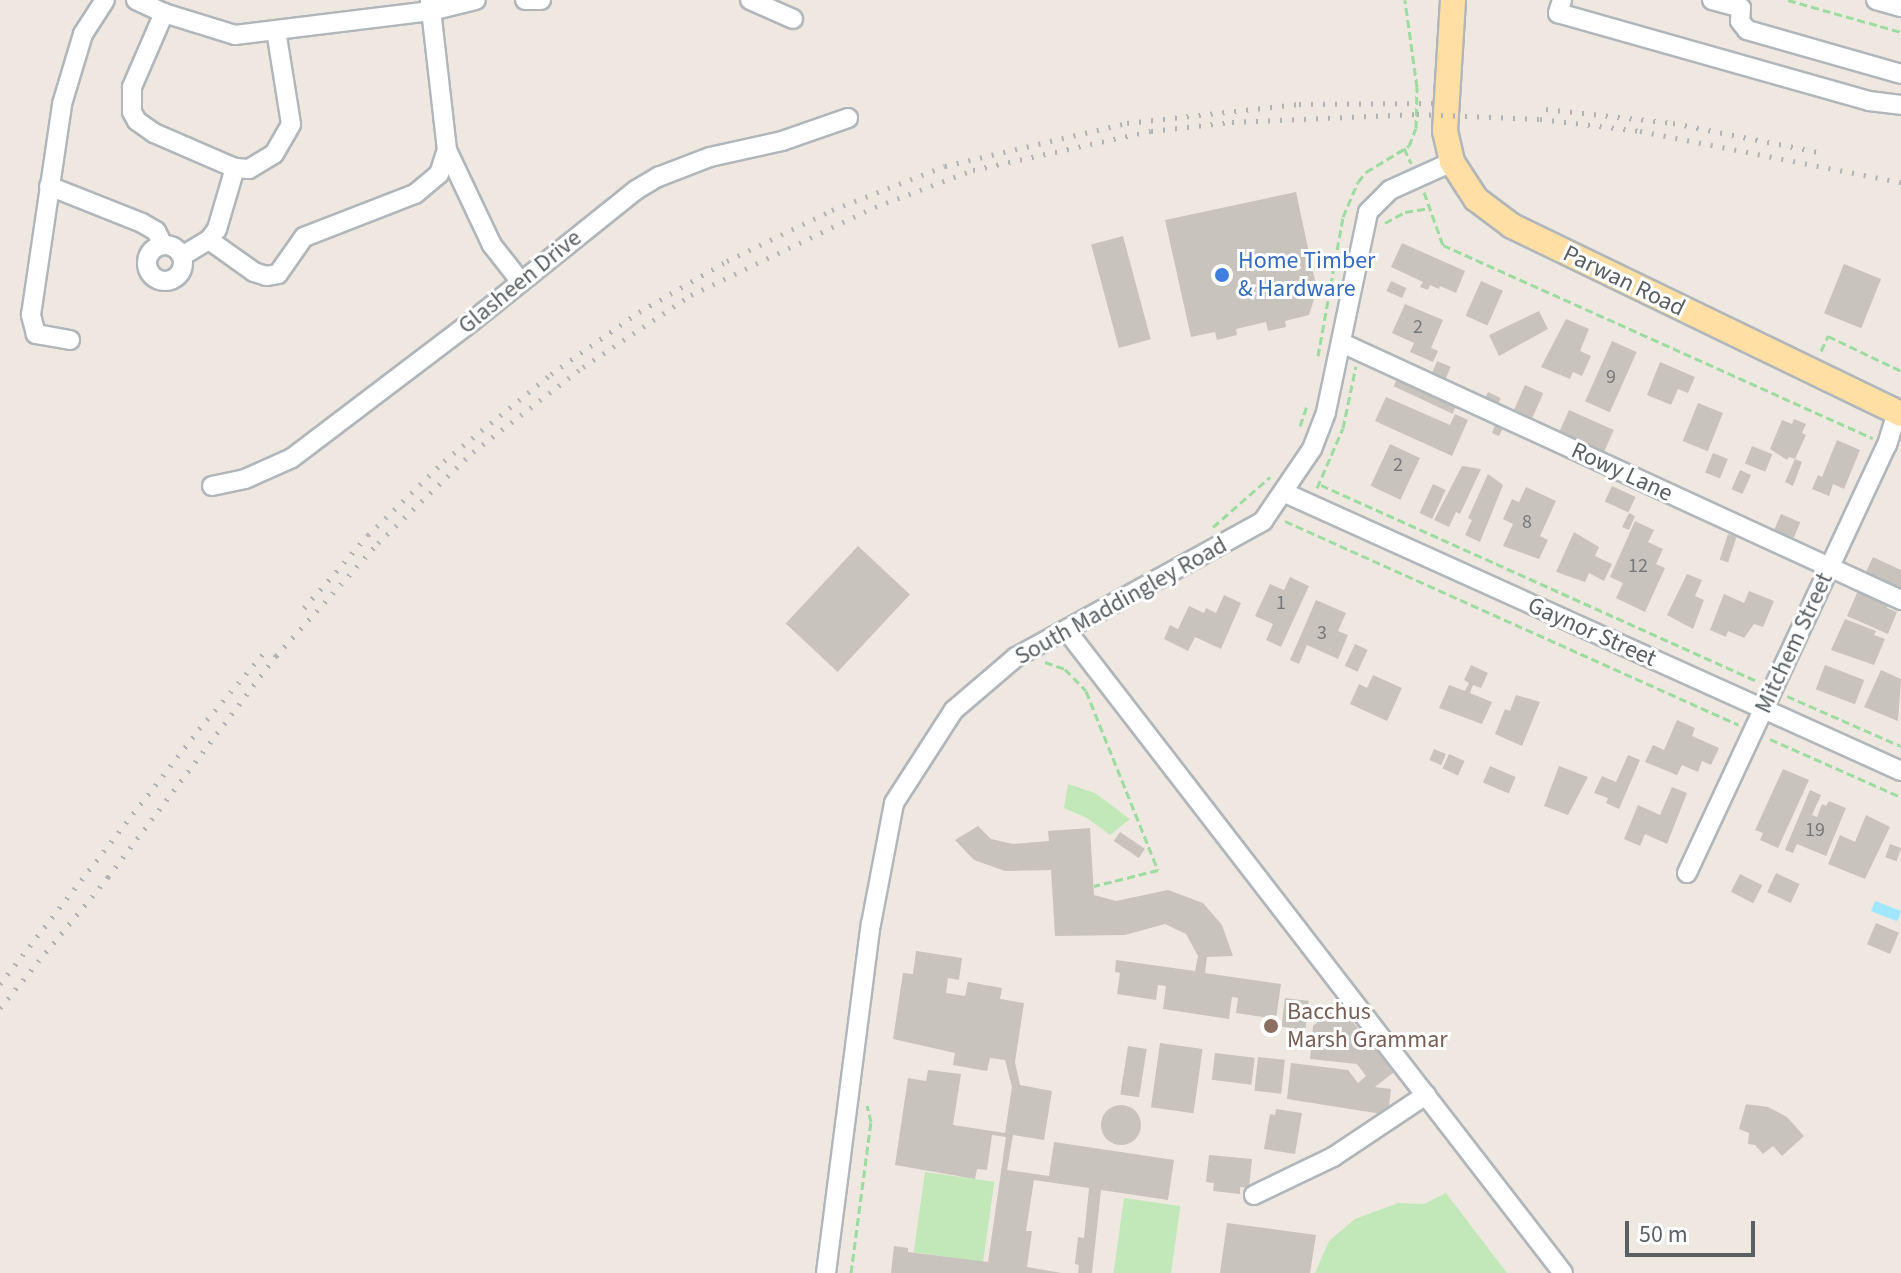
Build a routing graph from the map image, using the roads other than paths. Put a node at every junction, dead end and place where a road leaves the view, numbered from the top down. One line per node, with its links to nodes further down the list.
1 (105, 0): 25 (street)
2 (136, 0): 15 (street)
3 (476, 0): 13 (street)
4 (525, 0): 5 (street)
5 (541, 0)
6 (750, 0): 16 (street)
7 (1453, 0): 18 (main road)
8 (1466, 0): 18 (main road)
9 (1562, 0): 20 (street)
10 (1712, 0): 12 (street)
11 (1876, 0): 14 (street)
12 (1742, 4): 19 (street)
13 (431, 5): 17 (street); 22 (street)
14 (1901, 7)
15 (164, 13): 17 (street); 24 (street)
16 (793, 19)
17 (276, 30): 24 (street)
18 (1450, 71): 23 (main road, Parwan Road)
19 (1901, 74)
20 (1901, 105)
21 (848, 118): 29 (street, Glasheen Drive)
22 (447, 150): 26 (street); 29 (street)
23 (1452, 162): 31 (street, South Maddingley Road); 32 (main road, Parwan Road)
24 (235, 168): 26 (street)
25 (49, 186): 27 (street); 30 (street)
26 (209, 240): 28 (street)
27 (163, 245): 28 (street); 28 (street)
28 (182, 256)
29 (521, 282): 33 (street, Glasheen Drive)
30 (70, 340)
31 (1351, 347): 34 (street, South Maddingley Road); 35 (street, Rowy Lane)
32 (1899, 413): 35 (street, Mitchem Street)
33 (212, 486)
34 (1283, 492): 37 (street, South Maddingley Road); 38 (street, Gaynor Street)
35 (1829, 568): 36 (street, Rowy Lane); 38 (street, Mitchem Street)
36 (1901, 600)
37 (1070, 636): 41 (street); 43 (street, South Maddingley Road)
38 (1763, 709): 39 (street, Gaynor Street); 40 (street, Mitchem Street)
39 (1901, 771)
40 (1687, 873)
41 (1426, 1095): 42 (street); 44 (street)
42 (1254, 1195)
43 (826, 1273)
44 (1563, 1273)

